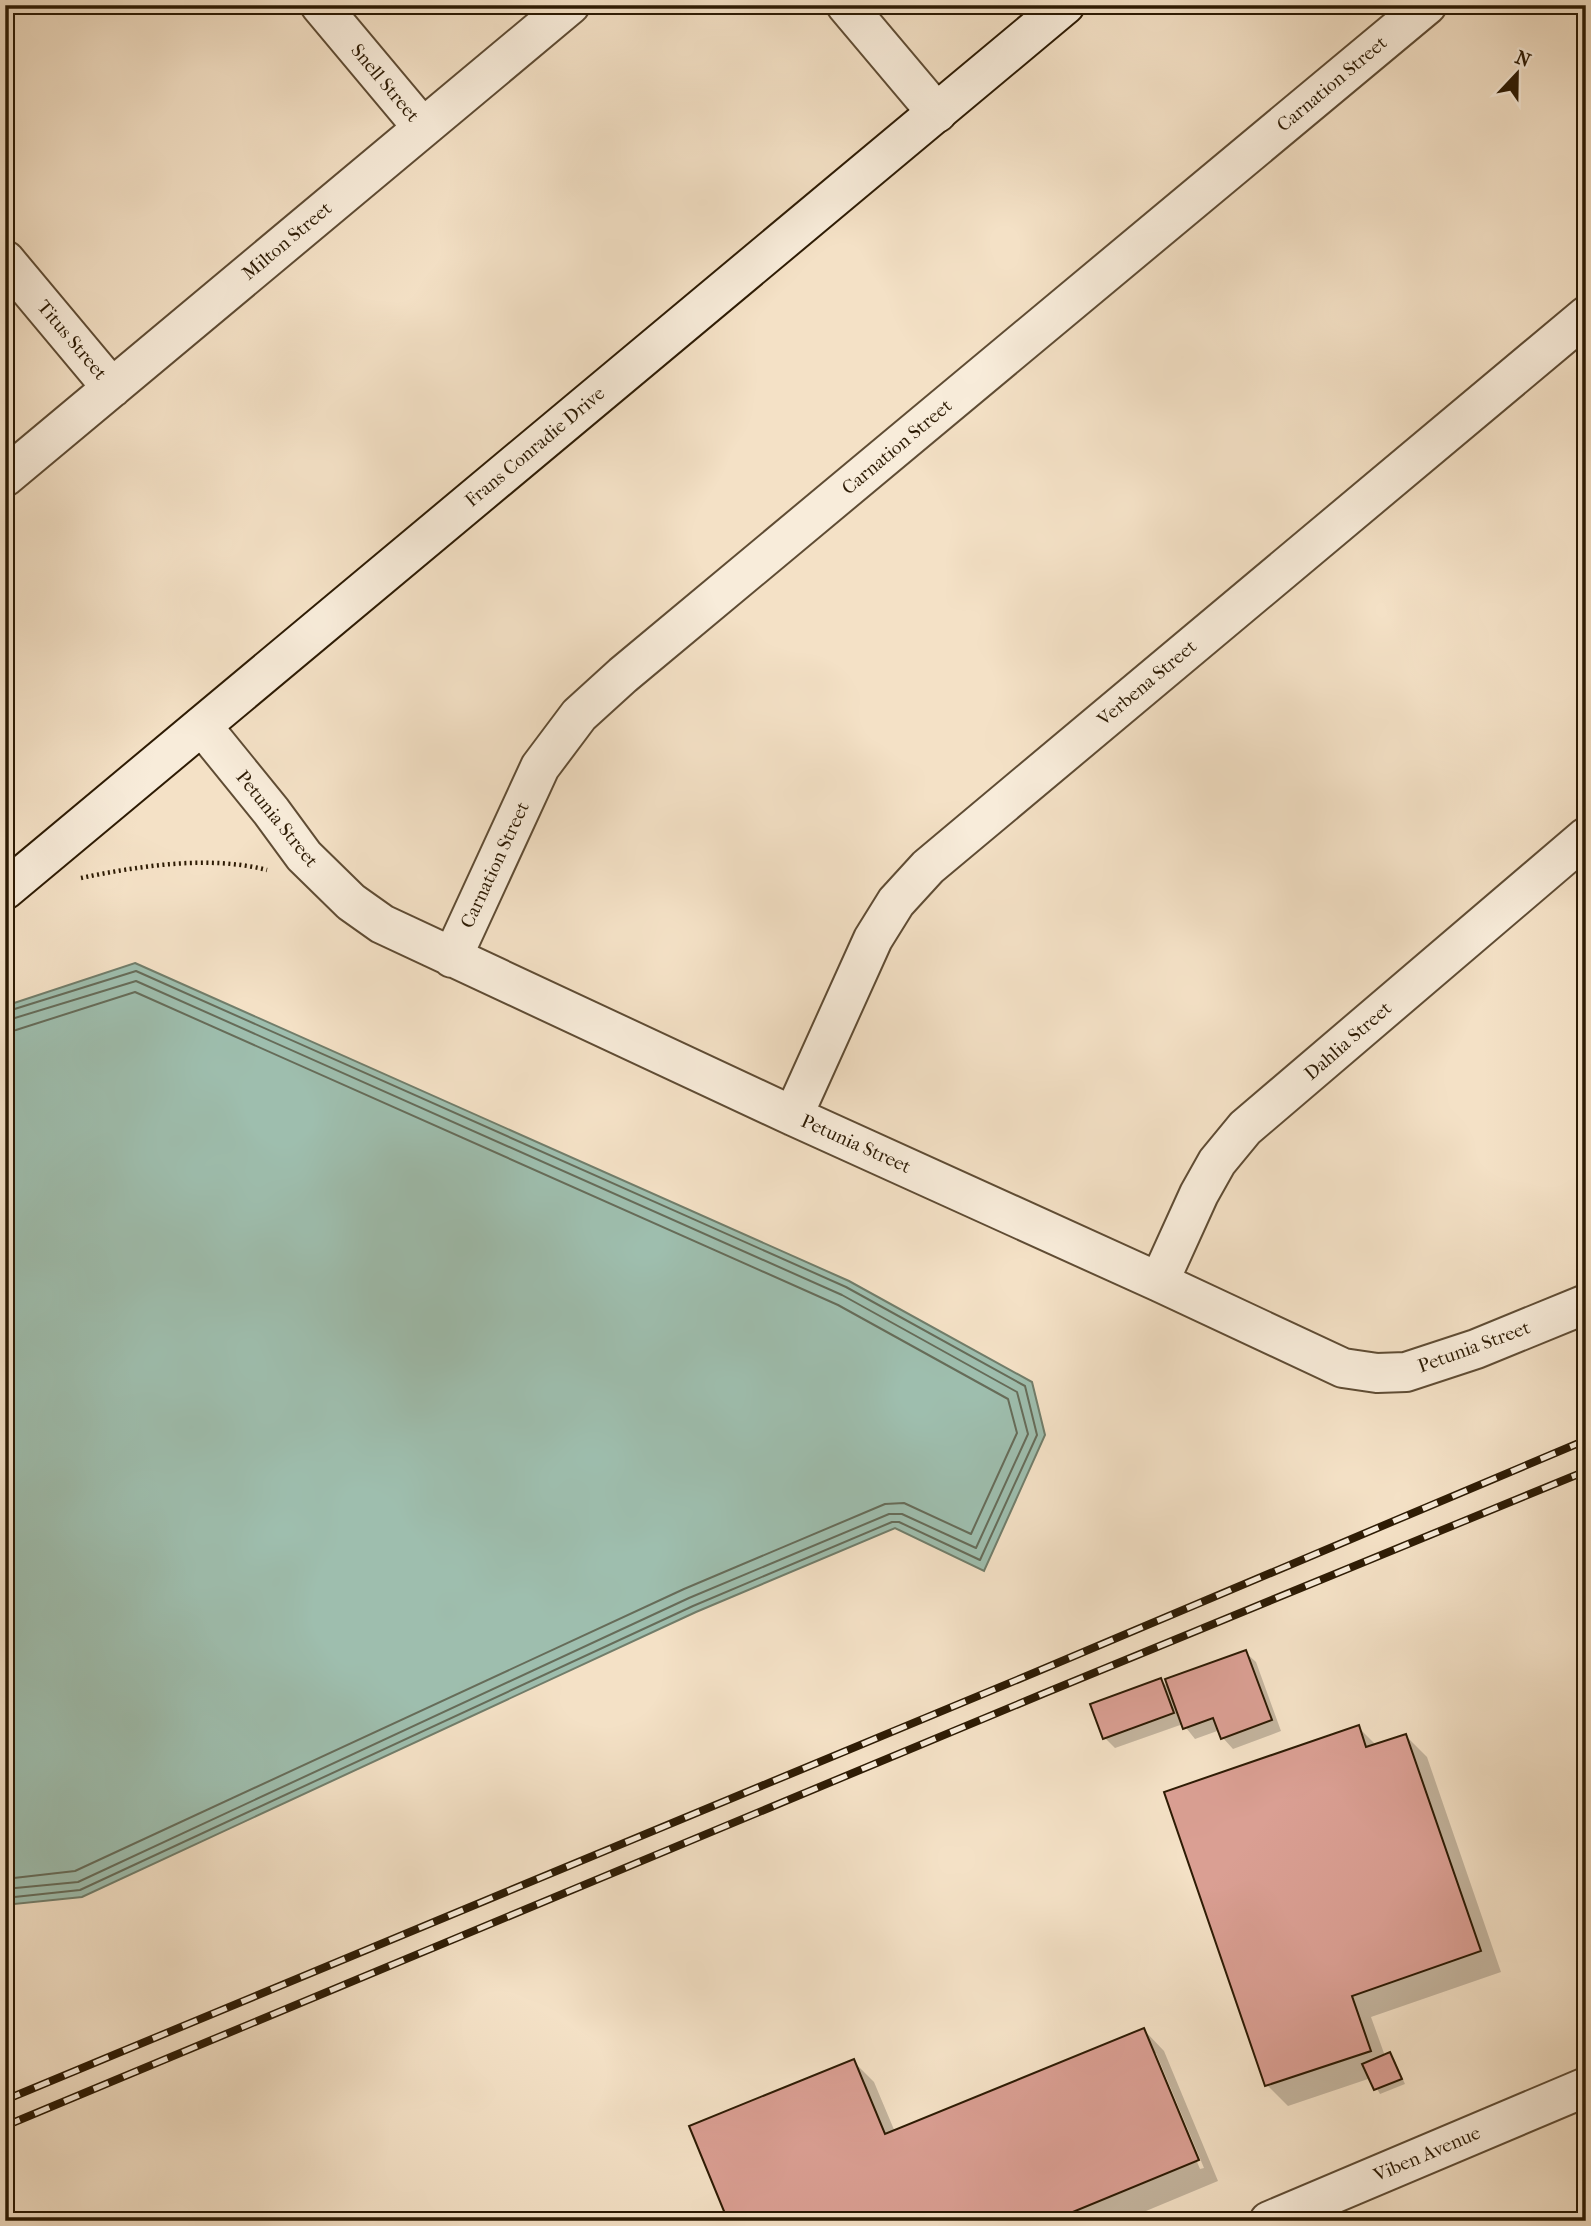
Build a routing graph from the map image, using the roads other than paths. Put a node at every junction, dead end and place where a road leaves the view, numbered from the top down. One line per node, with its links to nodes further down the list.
1 (320, 5): 7 (street, Snell Street)
2 (570, 5): 7 (street, Milton Street)
3 (846, 5): 6 (street)
4 (1065, 5): 6 (street, Frans Conradie Drive)
5 (1427, 5): 15 (street, Carnation Street)
6 (936, 113): 12 (street, Frans Conradie Drive)
7 (423, 128): 10 (street, Milton Street)
8 (5, 260): 10 (street, Titus Street)
9 (1586, 316): 16 (street, Verbena Street)
10 (112, 388): 11 (street, Milton Street)
11 (5, 477)
12 (202, 726): 14 (street, Frans Conradie Drive); 15 (street, Petunia Street)
13 (1586, 837): 17 (street, Dahlia Street)
14 (5, 890)
15 (452, 958): 16 (street, Petunia Street)
16 (793, 1116): 17 (street, Petunia Street)
17 (1159, 1282): 18 (street, Petunia Street)
18 (1586, 1304)
19 (1586, 2087): 20 (street, Viben Avenue)
20 (1269, 2221)

